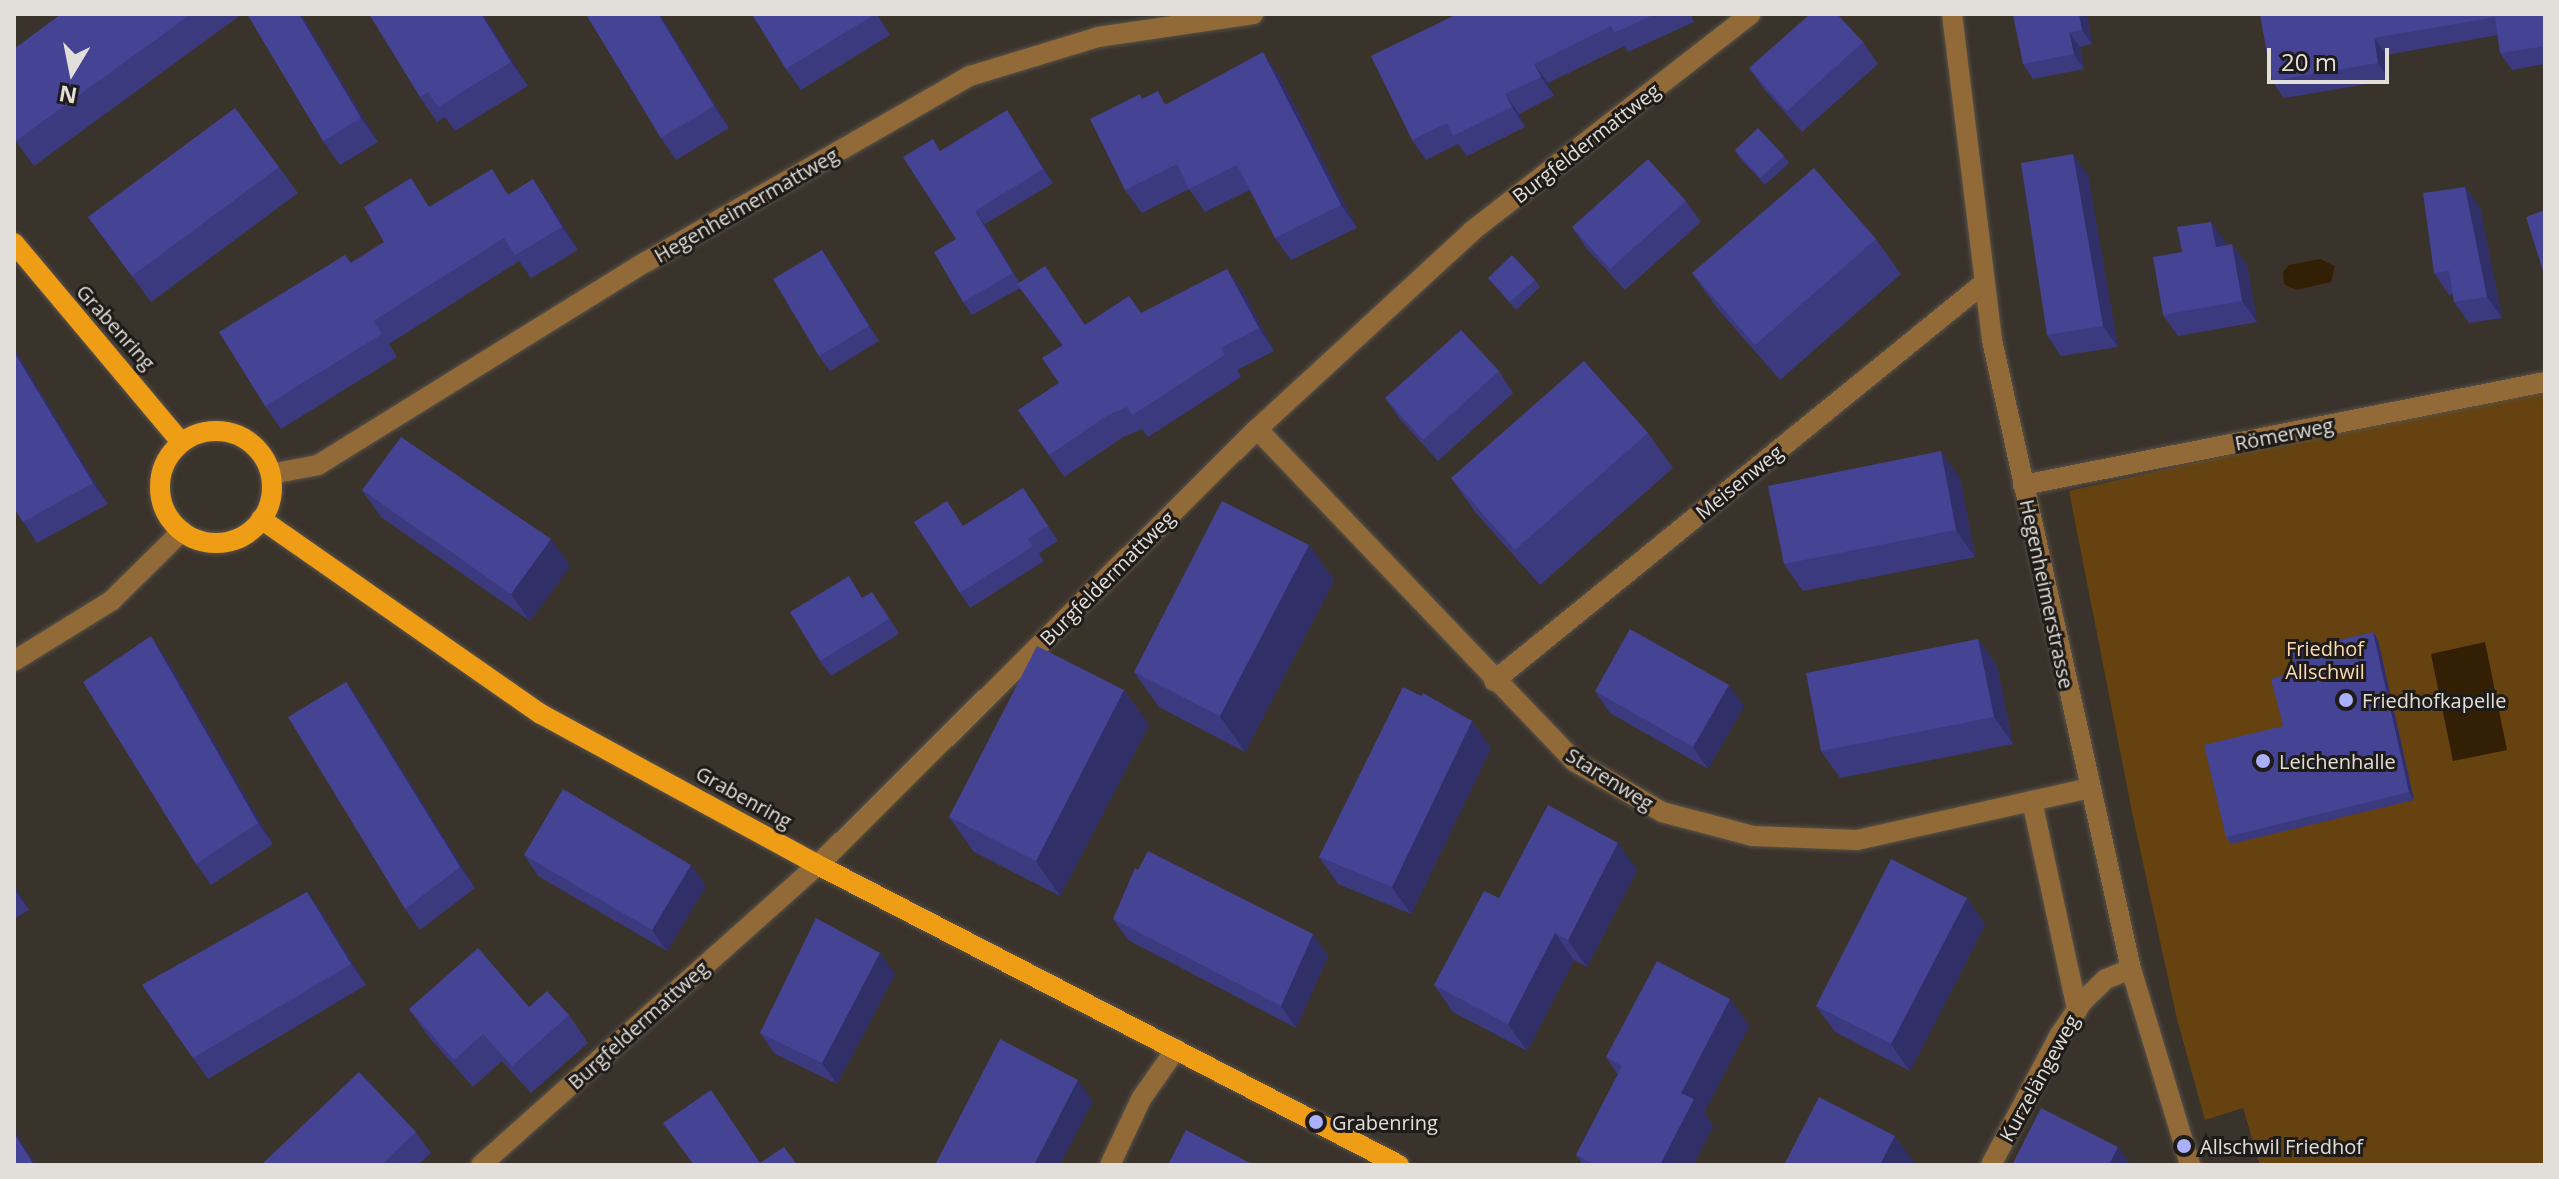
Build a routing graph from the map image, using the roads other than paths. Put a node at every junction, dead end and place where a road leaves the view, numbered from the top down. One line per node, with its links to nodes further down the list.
1 (1253, 14): 9 (street, Hegenheimermattweg)
2 (1751, 14): 7 (street, Burgfeldermattweg)
3 (1952, 14): 5 (street, Hegenheimerstrasse)
4 (14, 243): 8 (main road, Grabenring)
5 (1984, 283): 10 (street, Hegenheimerstrasse); 14 (street, Meisenweg)
6 (2545, 382): 10 (street, Römerweg)
7 (1257, 429): 14 (street, Starenweg); 17 (street, Burgfeldermattweg)
8 (181, 442): 9 (main road); 12 (main road)
9 (271, 474): 11 (main road)
10 (2023, 485): 15 (street, Hegenheimerstrasse)
11 (261, 519): 12 (main road); 17 (main road, Grabenring)
12 (182, 531): 13 (street)
13 (14, 661)
14 (1494, 681): 16 (street, Starenweg)
15 (2089, 788): 16 (street, Starenweg); 18 (street, Hegenheimerstrasse)
16 (2032, 801): 19 (street)
17 (818, 865): 20 (main road, Grabenring); 21 (street, Burgfeldermattweg)
18 (2131, 969): 19 (street, Kurzelängeweg); 25 (street, Hegenheimerstrasse)
19 (2077, 1010): 24 (street, Kurzelängeweg)
20 (1176, 1049): 22 (street); 23 (main road, Grabenring)
21 (481, 1165)
22 (1110, 1165)
23 (1399, 1165)
24 (1991, 1165)
25 (2190, 1165)

